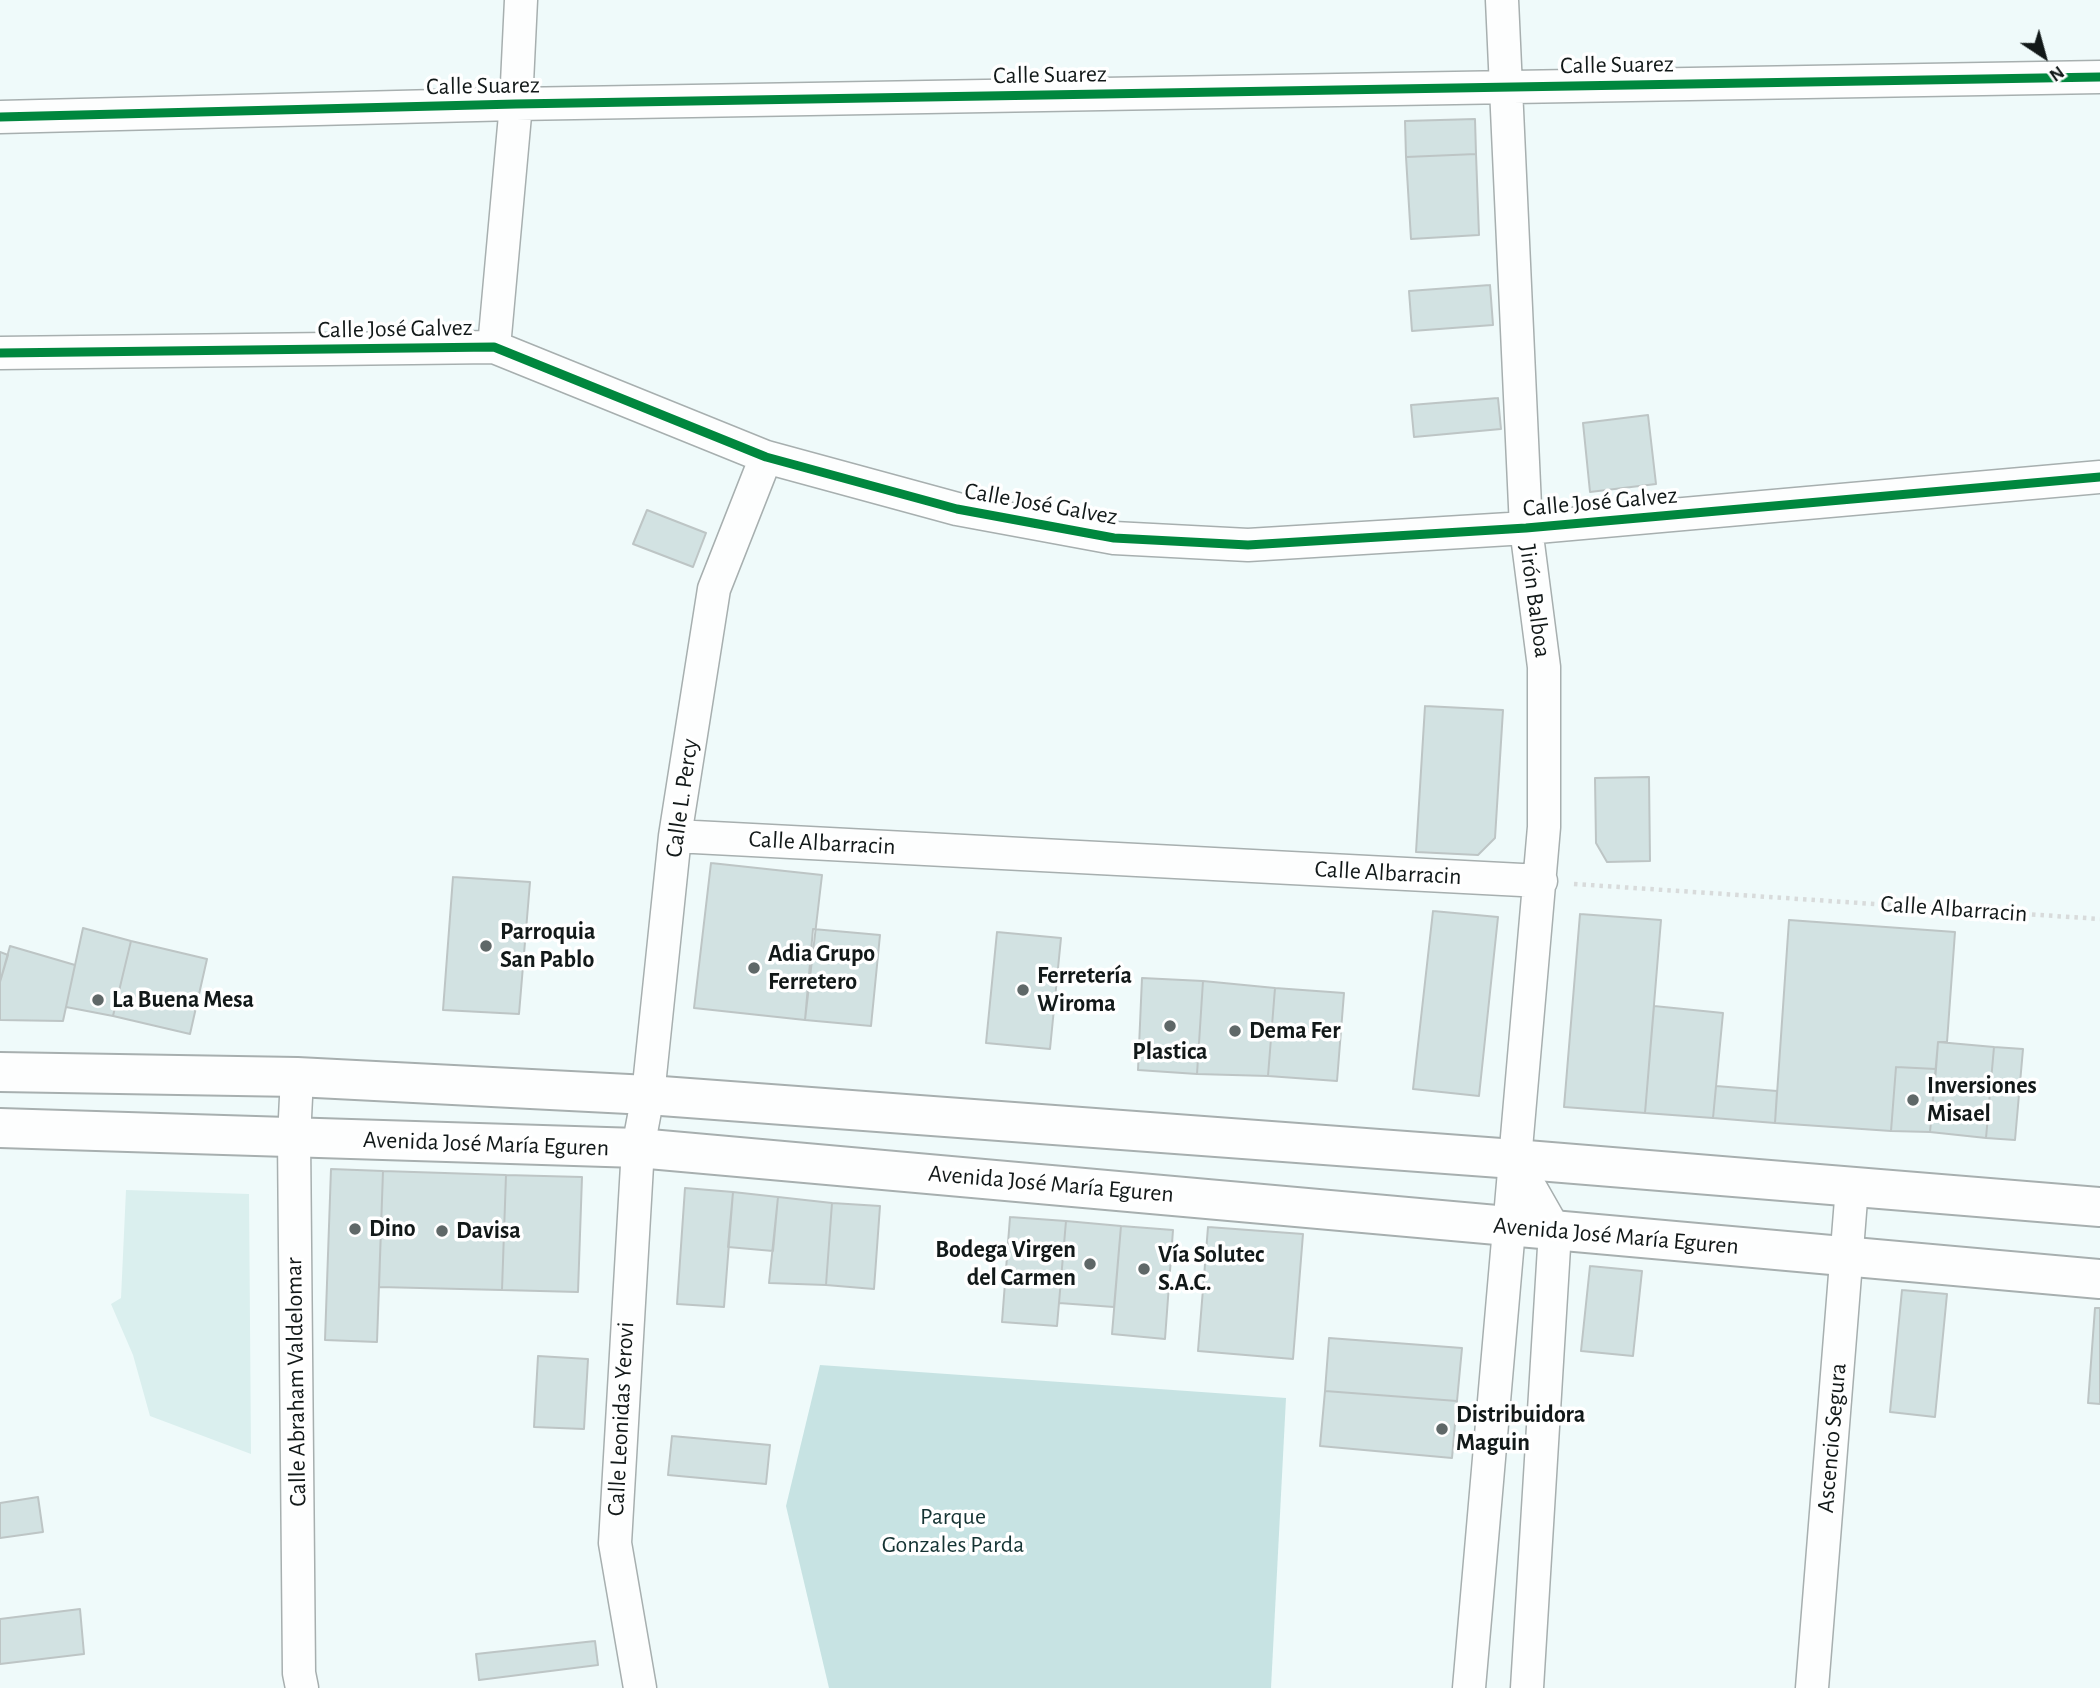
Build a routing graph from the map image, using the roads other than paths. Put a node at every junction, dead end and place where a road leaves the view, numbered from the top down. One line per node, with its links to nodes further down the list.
1 (521, 0): 5 (street)
2 (1502, 0): 4 (street, Jirón Balboa)
3 (2100, 77): 4 (street, Calle Suarez)
4 (1506, 86): 5 (street, Calle Suarez); 11 (street, Jirón Balboa)
5 (516, 104): 6 (street, Calle Suarez); 7 (street)
6 (0, 117)
7 (494, 347): 8 (street, Calle José Galvez); 9 (street, Calle José Galvez)
8 (0, 353)
9 (766, 457): 11 (street, Calle José Galvez); 12 (street, Calle L. Percy)
10 (2100, 477): 11 (street, Calle José Galvez)
11 (1526, 528): 13 (street, Jirón Balboa)
12 (675, 836): 13 (street, Calle Albarracin); 17 (street, Calle L. Percy)
13 (1541, 881): 22 (street, Jirón Balboa)
14 (0, 1072): 15 (main road)
15 (297, 1077): 16 (main road); 19 (street, Calle Abraham Valdelomar)
16 (515, 1087): 17 (main road); 20 (main road)
17 (648, 1095): 21 (street, Calle L. Percy); 22 (main road)
18 (0, 1128): 19 (main road, Avenida José María Eguren)
19 (294, 1138): 20 (main road, Avenida José María Eguren); 29 (street, Calle Abraham Valdelomar)
20 (512, 1145): 21 (main road, Avenida José María Eguren)
21 (638, 1148): 25 (main road, Avenida José María Eguren); 30 (street, Calle Leonidas Yerovi)
22 (1514, 1159): 23 (main road); 25 (street, Jirón Balboa); 26 (street)
23 (1852, 1187): 24 (main road); 27 (street, Ascencio Segura)
24 (2100, 1207)
25 (1509, 1228): 26 (main road, Avenida José María Eguren); 31 (street, Jirón Balboa)
26 (1555, 1231): 27 (main road, Avenida José María Eguren); 32 (street)
27 (1847, 1254): 28 (main road, Avenida José María Eguren); 33 (street, Ascencio Segura)
28 (2100, 1279)
29 (302, 1688)
30 (640, 1688)
31 (1469, 1688)
32 (1527, 1688)
33 (1812, 1688)

